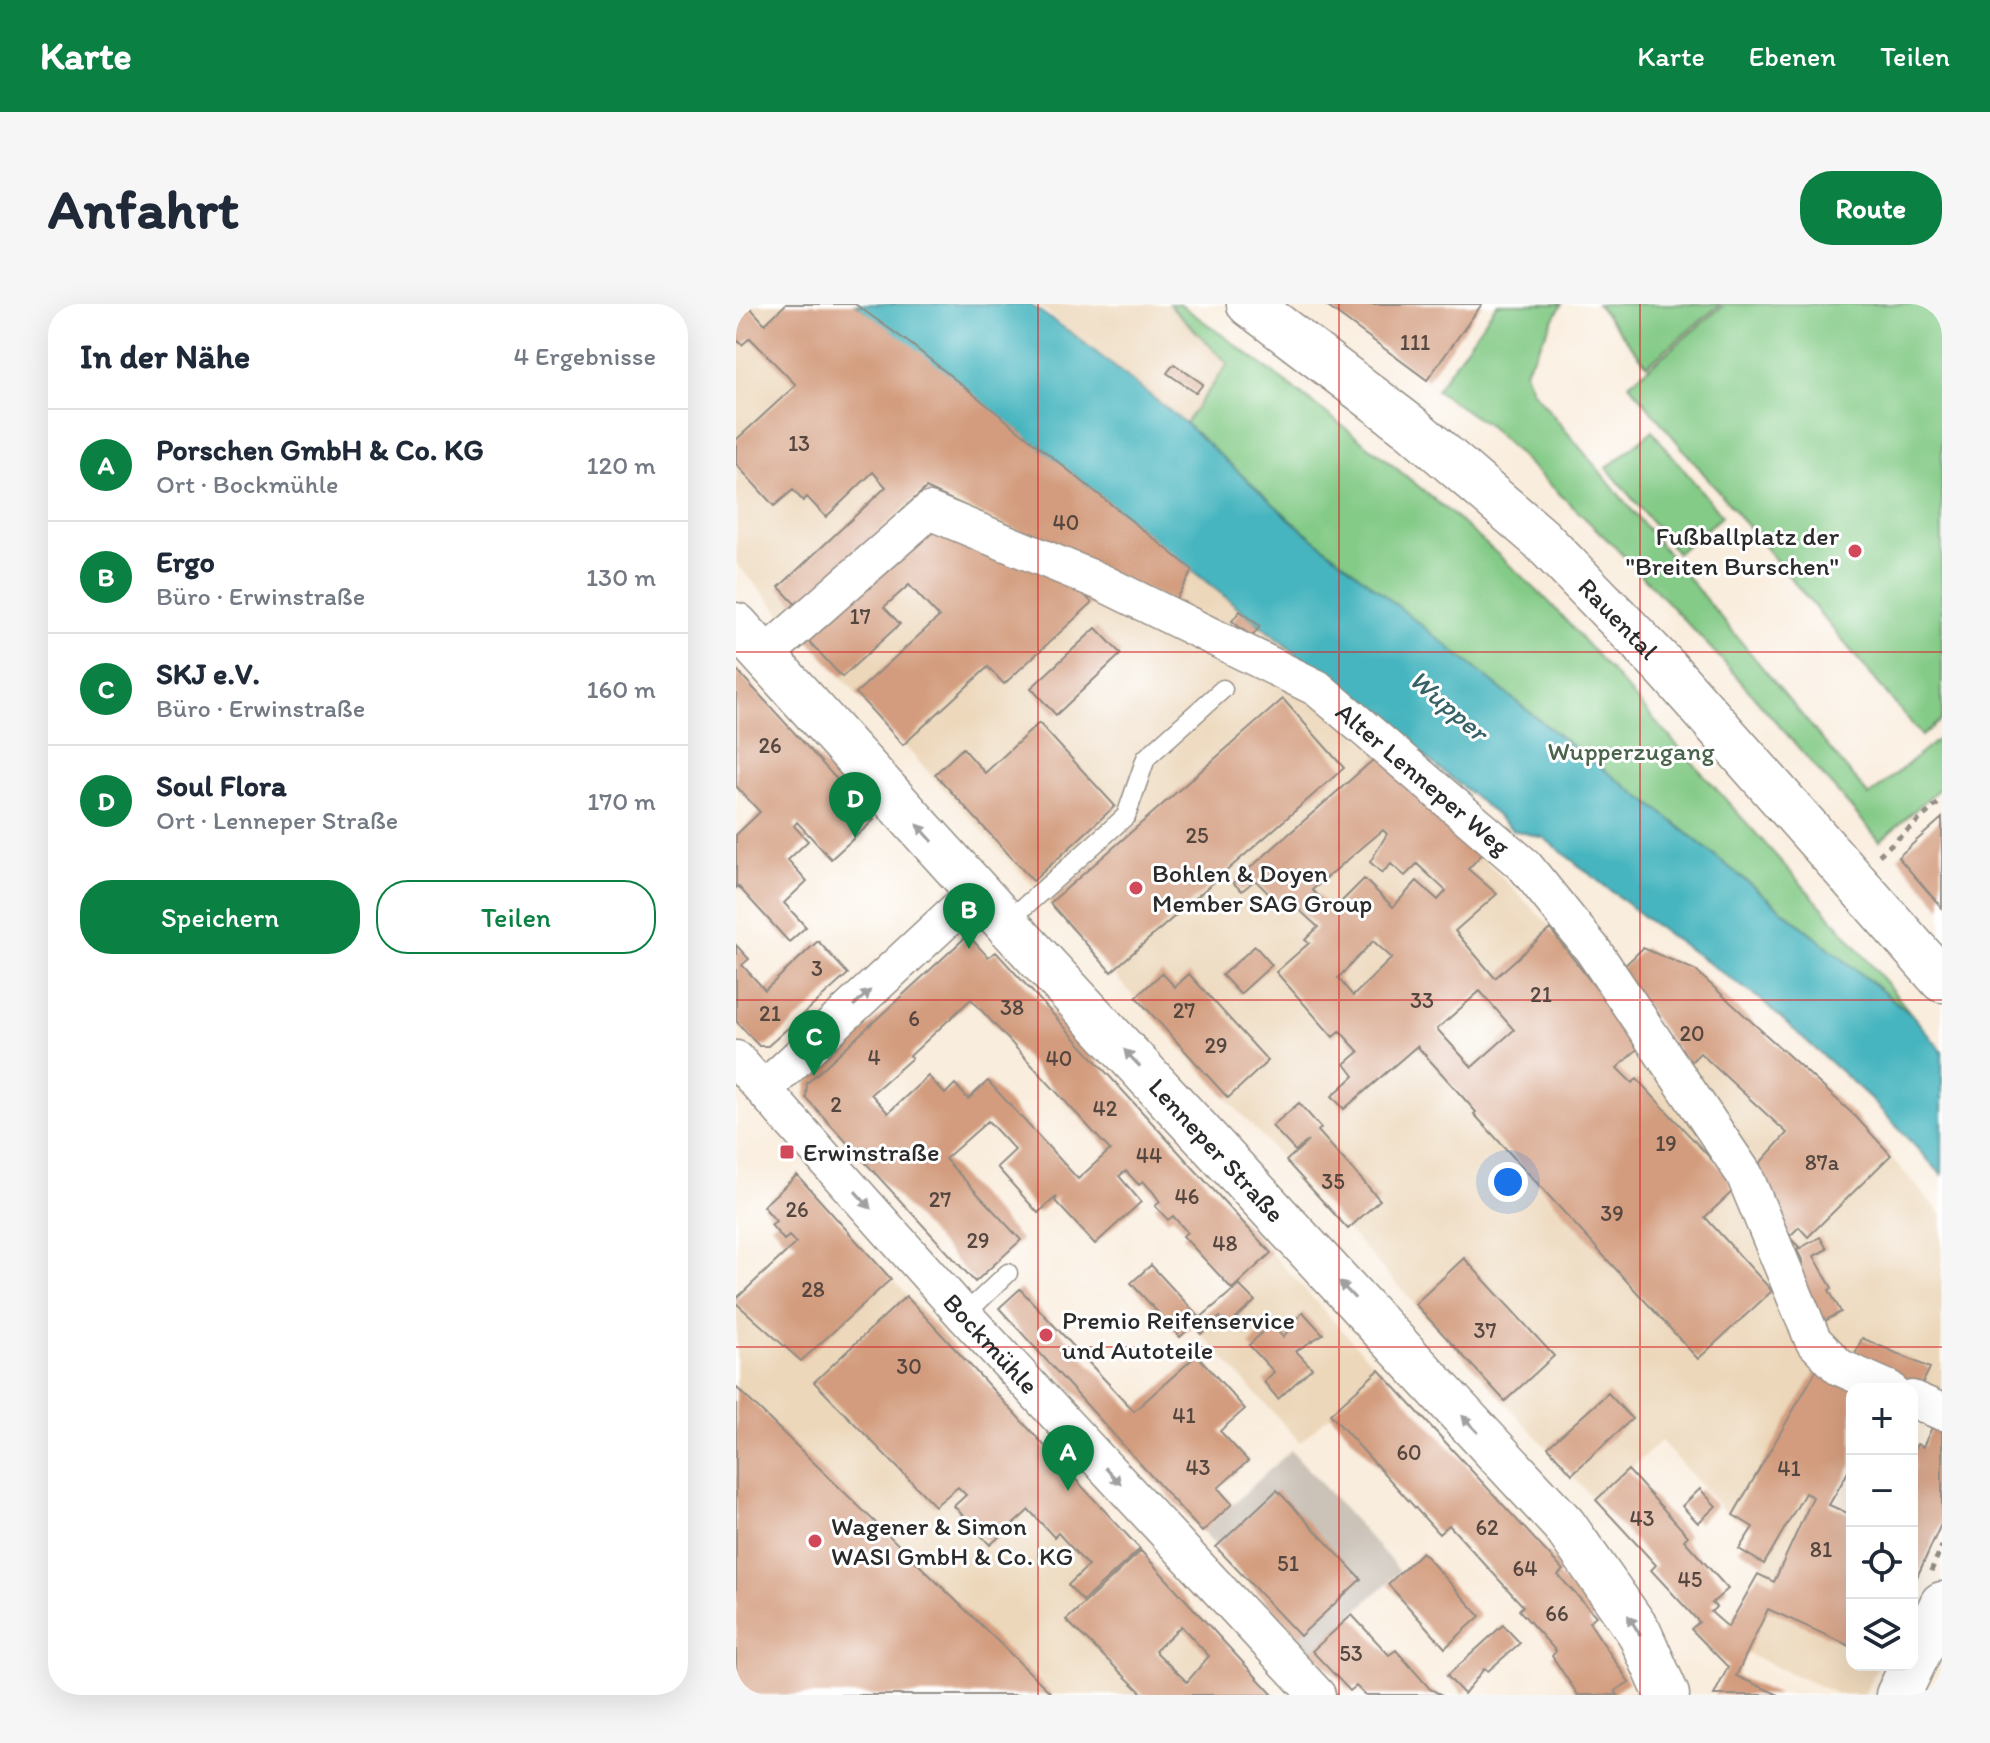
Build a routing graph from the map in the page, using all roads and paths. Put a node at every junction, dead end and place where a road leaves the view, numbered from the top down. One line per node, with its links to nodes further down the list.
1 (1249, 304): 5 (main road, Rauental)
2 (750, 640): 6 (main road, Lenneper Straße, one-way to 2); 13 (street, Alter Lenneper Weg)
3 (1223, 689): 7 (lane)
4 (1942, 800): 5 (path)
5 (1851, 879): 8 (main road, Rauental)
6 (977, 891): 7 (main road, Lenneper Straße); 10 (street, one-way to 6)
7 (1006, 923): 18 (main road, Lenneper Straße, one-way to 7)
8 (1942, 980)
9 (736, 1059): 10 (street, Bockmühle)
10 (764, 1089): 12 (street, Bockmühle, one-way to 12)
11 (1008, 1273): 12 (lane)
12 (964, 1315): 17 (street, Bockmühle, one-way to 17)
13 (1875, 1383)
14 (1918, 1402): 15 (street)
15 (1942, 1412)
16 (1942, 1604): 19 (main road)
17 (1317, 1695)
18 (1667, 1695)
19 (1898, 1695)

